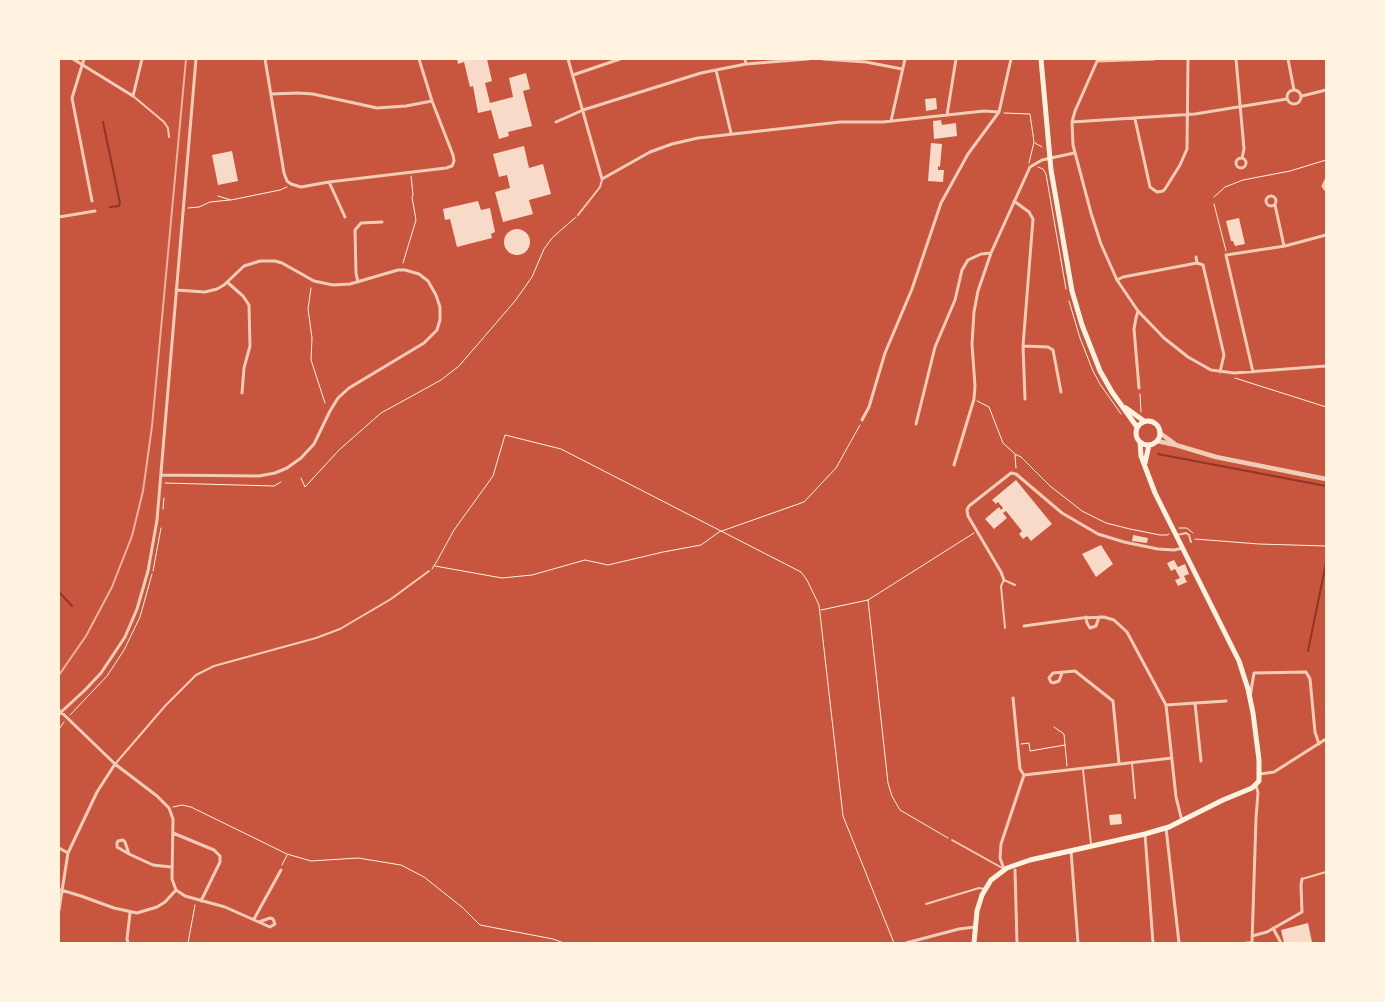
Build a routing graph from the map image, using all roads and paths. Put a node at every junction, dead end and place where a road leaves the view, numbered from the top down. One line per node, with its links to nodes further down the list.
1 (73, 59): 21 (street)
2 (84, 59): 21 (street)
3 (142, 59): 29 (street)
4 (196, 59): 81 (street)
5 (265, 59): 28 (street)
6 (419, 59): 32 (street)
7 (568, 59): 25 (street)
8 (620, 59): 25 (street)
9 (745, 59): 22 (street)
10 (808, 59): 22 (street)
11 (823, 59): 23 (street)
12 (904, 59): 23 (street)
13 (956, 59): 37 (street)
14 (1010, 59): 35 (street)
15 (1041, 59): 45 (main road)
16 (1154, 59): 20 (street)
17 (1188, 59): 36 (street)
18 (1236, 59): 33 (street)
19 (1288, 59): 26 (street)
20 (1098, 60): 41 (street)
21 (82, 64): 29 (street); 60 (street)
22 (746, 64): 24 (street)
23 (902, 69): 40 (street)
24 (716, 70): 34 (street); 42 (street)
25 (573, 75): 34 (street)
26 (1294, 90): 30 (street); 31 (street)
27 (1326, 90): 30 (street)
28 (271, 94): 32 (street); 55 (street)
29 (133, 96): 43 (lane)
30 (1302, 96): 31 (street)
31 (1287, 99): 33 (street)
32 (432, 101): 51 (street)
33 (1240, 108): 36 (street); 47 (street)
34 (583, 110): 39 (street); 52 (street)
35 (999, 112): 37 (street); 44 (path); 97 (street)
36 (1188, 114): 38 (street); 38 (street)
37 (947, 115): 40 (street)
38 (1135, 118): 41 (street)
39 (556, 122)
40 (891, 122): 42 (street)
41 (1072, 122): 46 (street)
42 (731, 133): 52 (street)
43 (169, 137)
44 (1034, 142): 45 (path); 50 (path)
45 (1048, 146): 48 (main road)
46 (1074, 153): 48 (street); 77 (street)
47 (1242, 158)
48 (1050, 159): 50 (street); 94 (main road)
49 (1326, 160): 58 (path)
50 (1030, 168): 61 (street)
51 (410, 173): 54 (street); 75 (path)
52 (602, 179): 66 (lane)
53 (1326, 180): 56 (street)
54 (329, 182): 55 (street); 68 (street)
55 (291, 184): 59 (path)
56 (1326, 190)
57 (218, 196): 59 (path)
58 (1214, 197)
59 (231, 200): 64 (path)
60 (92, 201)
61 (1014, 201): 72 (street); 83 (street)
62 (1214, 204): 73 (path)
63 (1275, 204): 71 (street)
64 (188, 208)
65 (94, 211): 67 (street)
66 (578, 214): 111 (path)
67 (59, 217)
68 (345, 217)
69 (382, 222): 79 (street)
70 (1326, 235): 71 (street)
71 (1284, 246): 73 (street)
72 (991, 253): 91 (street); 99 (street)
73 (1226, 255): 86 (street)
74 (1196, 257): 76 (street)
75 (403, 263)
76 (1198, 263): 77 (street); 85 (street)
77 (1118, 280): 82 (street)
78 (228, 282): 79 (street); 81 (street); 90 (street)
79 (358, 282): 109 (street)
80 (311, 288): 93 (path)
81 (176, 290): 109 (street)
82 (1138, 311): 85 (street); 88 (street)
83 (1023, 346): 89 (street); 92 (street)
84 (1326, 366): 86 (street)
85 (1220, 372): 87 (street)
86 (1253, 372): 87 (street)
87 (1226, 373): 95 (path)
88 (1139, 388): 96 (path)
89 (1061, 392)
90 (242, 393)
91 (974, 399): 106 (path); 108 (street)
92 (1025, 400)
93 (325, 403)
94 (1124, 406): 96 (main road); 100 (main road)
95 (1326, 407)
96 (1136, 416): 98 (main road)
97 (862, 420): 116 (path)
98 (1144, 421): 100 (main road); 101 (main road)
99 (916, 424)
100 (1137, 427): 103 (main road)
101 (1160, 433): 102 (main road); 105 (street)
102 (1157, 441): 104 (main road); 105 (street)
103 (1140, 442): 104 (main road); 107 (main road)
104 (1149, 445): 107 (main road)
105 (1176, 445): 112 (street)
106 (1015, 454): 110 (path); 117 (path)
107 (1144, 463): 118 (main road)
108 (954, 465)
109 (161, 474): 139 (street)
110 (1016, 474): 115 (street); 122 (street)
111 (301, 478)
112 (1326, 479)
113 (281, 482): 114 (path)
114 (165, 483)
115 (977, 531): 125 (street); 127 (path)
116 (719, 532): 123 (path); 123 (path); 128 (path)
117 (1168, 535)
118 (1177, 535): 120 (lane); 122 (main road)
119 (1194, 538): 121 (path)
120 (1191, 542)
121 (1326, 546)
122 (1183, 548): 134 (main road)
123 (434, 566): 124 (path)
124 (429, 571): 151 (lane)
125 (1004, 580): 126 (lane); 132 (lane)
126 (1015, 585)
127 (868, 600): 128 (path); 163 (path)
128 (820, 610): 192 (path)
129 (1086, 617): 130 (street); 130 (street); 131 (street)
130 (1099, 617): 138 (street)
131 (1024, 626)
132 (1004, 628)
133 (1062, 673): 150 (street)
134 (1250, 697): 145 (street); 154 (main road)
135 (1013, 698): 144 (street)
136 (1226, 701): 137 (street)
137 (1195, 703): 138 (street); 148 (street)
138 (1166, 705): 147 (street)
139 (60, 712): 140 (street)
140 (68, 718): 142 (path); 151 (street)
141 (1054, 727): 146 (path)
142 (59, 729)
143 (1326, 740): 145 (street)
144 (1018, 744): 146 (path); 155 (street)
145 (1319, 744): 154 (street)
146 (1065, 745): 153 (path)
147 (1172, 758): 149 (street); 159 (street)
148 (1201, 761)
149 (1132, 762): 150 (street); 157 (lane)
150 (1119, 763): 152 (street)
151 (115, 764): 158 (street); 167 (street)
152 (1083, 767): 153 (street); 164 (lane)
153 (1068, 769): 155 (street)
154 (1260, 774): 156 (main road)
155 (1024, 775): 171 (street)
156 (1256, 785): 159 (main road); 188 (street)
157 (1135, 798)
158 (169, 808): 161 (street); 169 (path)
159 (1182, 821): 160 (main road)
160 (1166, 828): 162 (main road); 198 (street)
161 (173, 833): 170 (street); 179 (street)
162 (1145, 834): 164 (main road); 197 (street)
163 (952, 840): 171 (lane)
164 (1091, 846): 166 (main road)
165 (59, 848): 167 (street)
166 (1071, 850): 171 (main road); 196 (street)
167 (68, 853): 177 (street)
168 (129, 854): 168 (street); 170 (street)
169 (287, 854): 172 (path); 191 (path)
170 (171, 867): 178 (street)
171 (1004, 869): 176 (main road)
172 (281, 870): 184 (street)
173 (1015, 870): 195 (street)
174 (1326, 872): 175 (lane)
175 (1302, 879): 187 (street)
176 (986, 889): 181 (lane); 186 (main road)
177 (61, 890): 182 (street); 183 (street)
178 (176, 890): 179 (street); 183 (street)
179 (201, 901): 184 (street)
180 (195, 904): 190 (path)
181 (926, 904)
182 (59, 910)
183 (130, 913): 189 (street)
184 (254, 919): 185 (street)
185 (259, 922)
186 (975, 926): 193 (street); 194 (main road)
187 (1273, 928): 188 (street); 201 (street)
188 (1252, 936): 200 (street)
189 (128, 943)
190 (188, 943)
191 (564, 943)
192 (894, 943)
193 (906, 943)
194 (974, 943)
195 (1017, 943)
196 (1078, 943)
197 (1153, 943)
198 (1178, 943)
199 (1246, 943): 200 (street)
200 (1252, 943)
201 (1280, 943)

